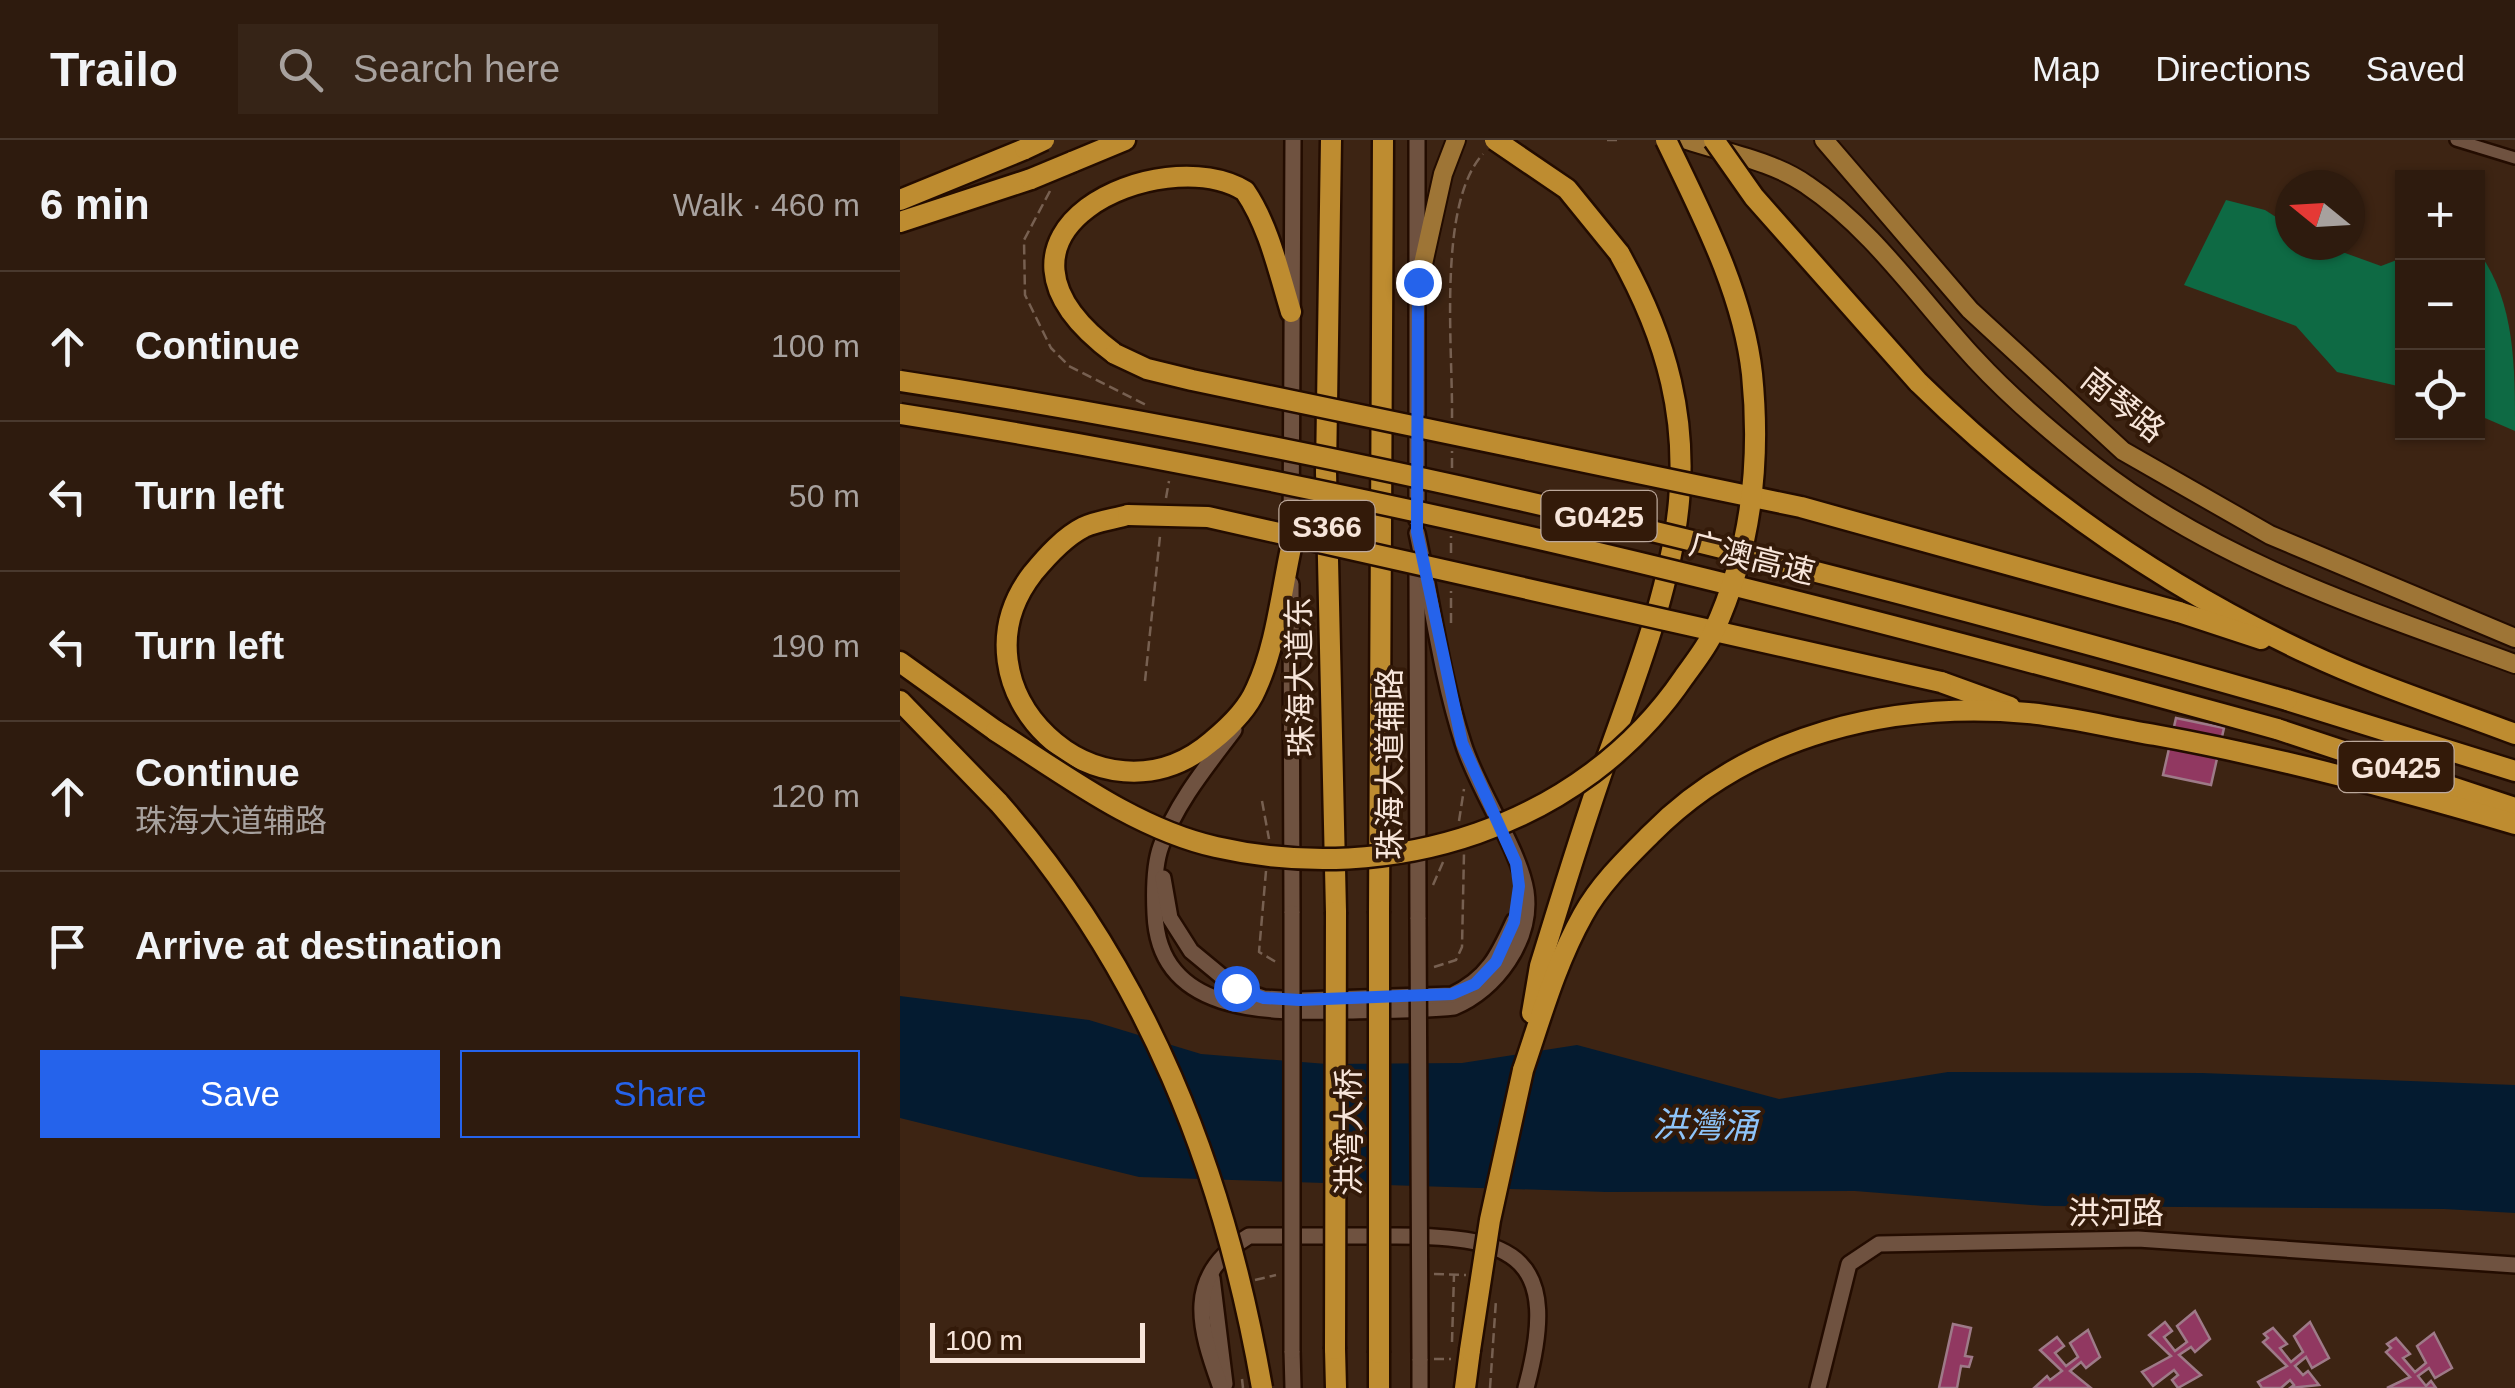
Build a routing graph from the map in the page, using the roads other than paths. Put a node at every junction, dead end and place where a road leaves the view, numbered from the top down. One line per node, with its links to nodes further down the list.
1 (1293, 140): 19 (main road)
2 (1331, 140): 37 (highway, 珠海大道东 / S366)
3 (1383, 140): 44 (highway, 洪湾大桥 / S366, bridge)
4 (1416, 140): 18 (main road, 珠海大道辅路)
5 (1456, 140): 18 (main road)
6 (1494, 140): 38 (highway, bridge)
7 (1666, 140): 26 (highway, bridge)
8 (1687, 140): 27 (main road, 南琴路)
9 (1714, 140): 25 (highway, bridge)
10 (1824, 140): 24 (main road, 南琴路)
11 (2456, 140): 14 (street)
12 (1035, 144): 16 (highway)
13 (1130, 148): 17 (highway, bridge); 25 (highway, bridge)
14 (2515, 158)
15 (1202, 159): 19 (highway)
16 (900, 200)
17 (900, 222)
18 (1418, 282): 22 (main road, 珠海大道辅路)
19 (1292, 312): 23 (main road)
20 (900, 381): 32 (highway, 广澳高速 / G0425, bridge)
21 (900, 414): 33 (highway, 广澳高速 / G0425, bridge)
22 (1417, 532): 36 (main road); 45 (main road, 珠海大道辅路, bridge)
23 (1291, 548): 28 (highway); 42 (main road, bridge)
24 (2515, 638)
25 (2310, 654): 31 (highway)
26 (900, 662)
27 (2515, 664)
28 (1256, 691): 30 (highway, bridge); 35 (main road)
29 (900, 701): 41 (highway, bridge)
30 (2028, 714): 34 (highway); 38 (highway)
31 (2515, 734)
32 (2515, 771)
33 (2515, 808)
34 (2515, 824)
35 (1159, 849): 36 (main road); 36 (main road)
36 (1516, 863)
37 (1336, 912): 43 (highway, 洪湾大桥 / S366, bridge)
38 (1549, 968): 46 (highway, bridge)
39 (2515, 1265): 48 (main road, 洪河路)
40 (1223, 1388): 47 (main road)
41 (1262, 1388)
42 (1293, 1388)
43 (1336, 1388)
44 (1378, 1388)
45 (1420, 1388)
46 (1465, 1388)
47 (1526, 1388)
48 (1818, 1388)

